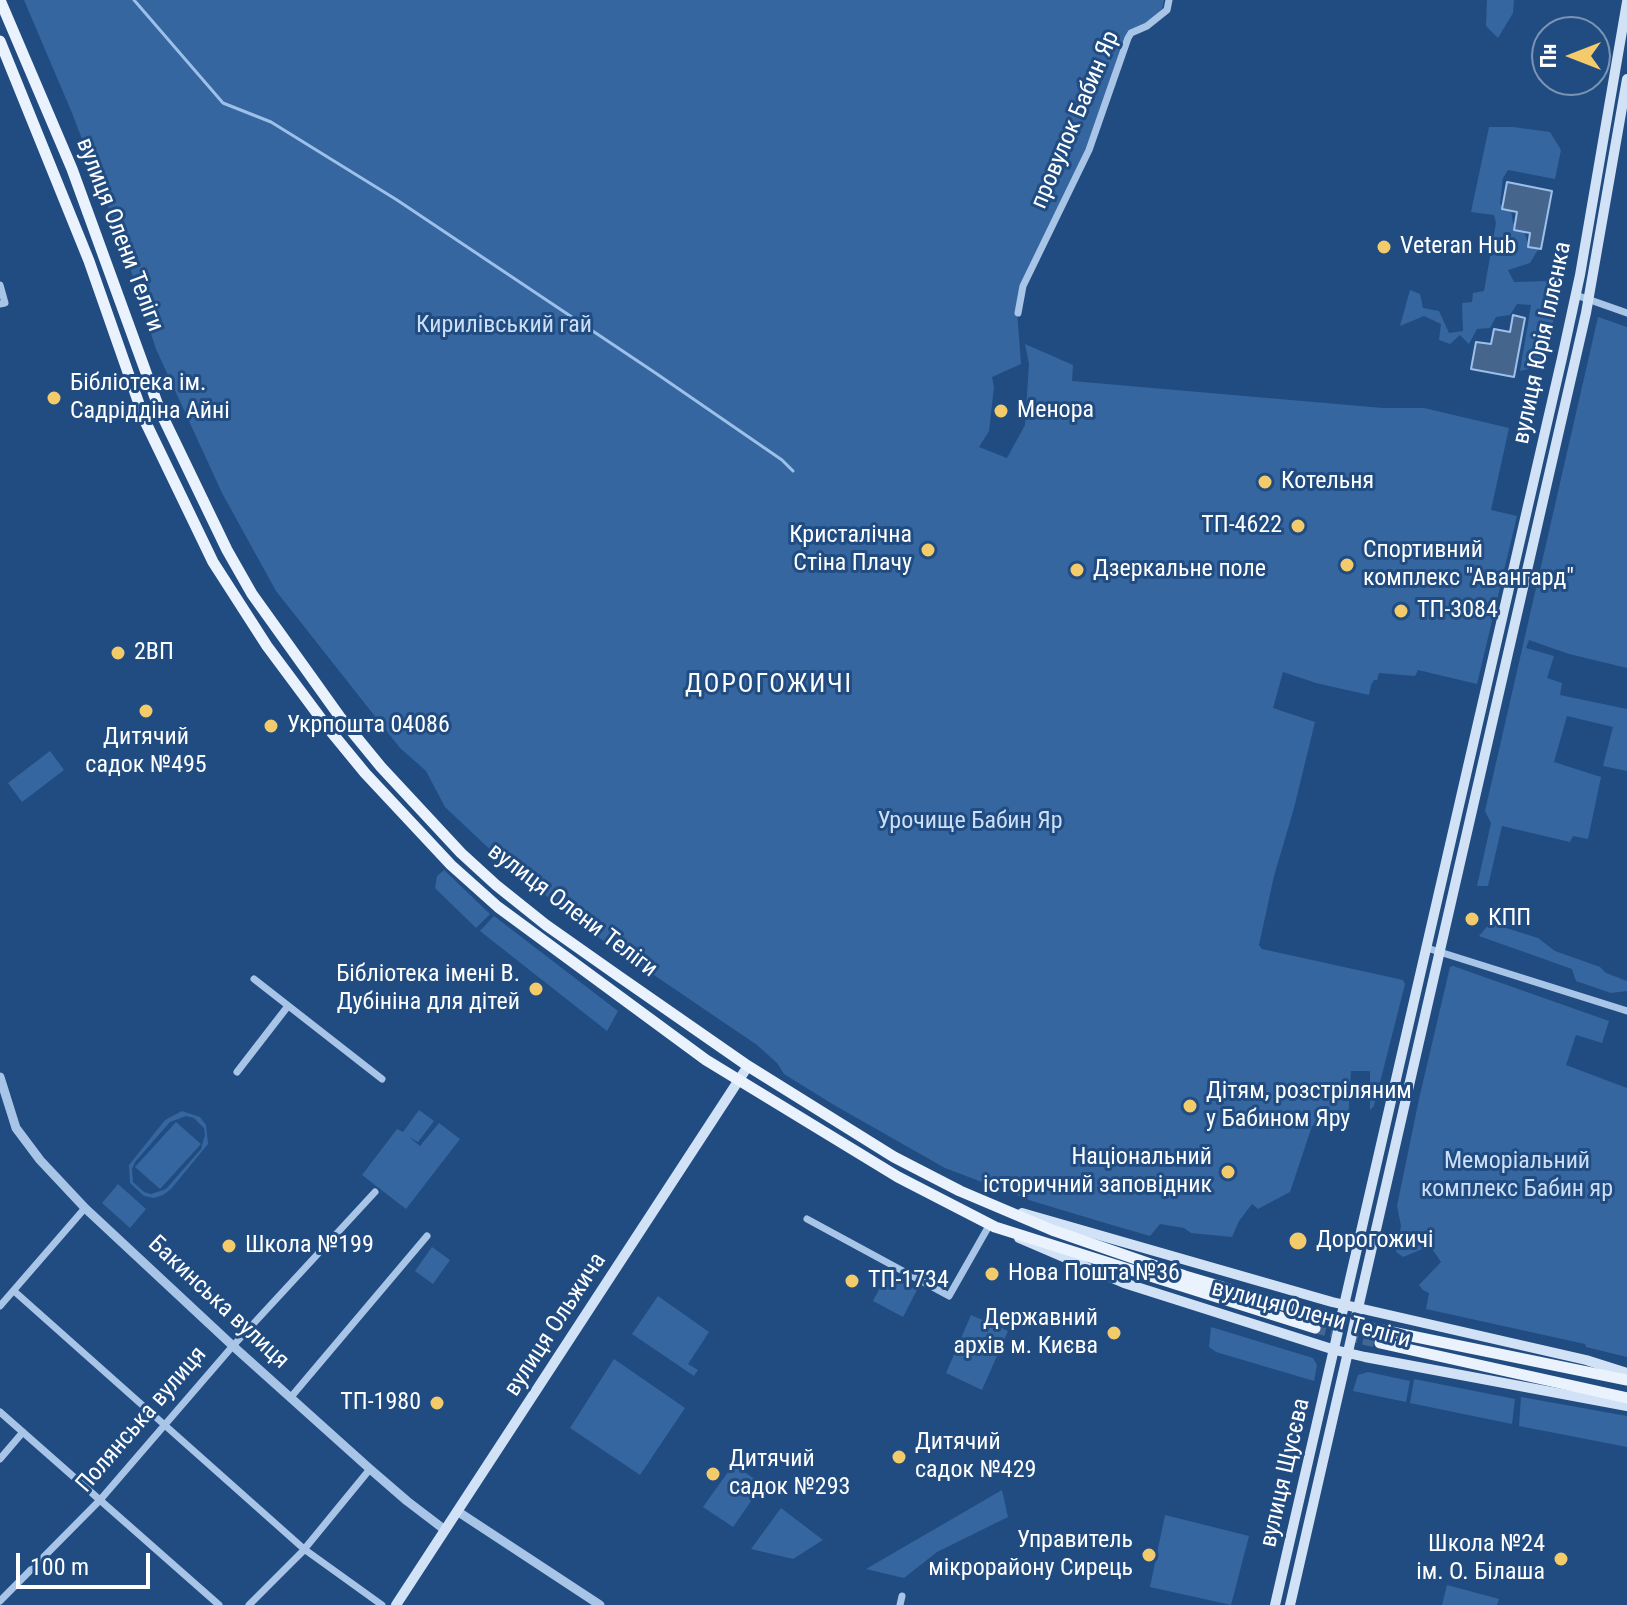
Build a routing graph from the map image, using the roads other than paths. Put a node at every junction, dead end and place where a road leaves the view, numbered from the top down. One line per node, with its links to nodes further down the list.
1 (0, 0): 19 (main road, вулиця Олени Теліги)
2 (1169, 0): 10 (street, провулок Бабин Яр)
3 (1627, 2): 7 (main road, вулиця Юрія Іллєнка)
4 (0, 41): 23 (main road, вулиця Олени Теліги)
5 (1627, 79): 8 (main road, вулиця Юрія Іллєнка)
6 (0, 285): 9 (street)
7 (1576, 295): 8 (street); 12 (main road, вулиця Юрія Іллєнка)
8 (1589, 300): 11 (street); 13 (main road, вулиця Юрія Іллєнка)
9 (0, 304)
10 (1018, 313)
11 (1627, 313)
12 (1486, 690): 13 (main road); 14 (main road, вулиця Юрія Іллєнка)
13 (1498, 693): 15 (main road, вулиця Юрія Іллєнка)
14 (1427, 948): 15 (street); 32 (main road, вулиця Юрія Іллєнка)
15 (1439, 951): 18 (street); 33 (main road, вулиця Юрія Іллєнка)
16 (254, 979): 17 (street)
17 (288, 1006): 20 (street); 22 (street)
18 (1627, 1011)
19 (748, 1066): 23 (main road, вулиця Ольжича); 26 (main road, вулиця Олени Теліги)
20 (237, 1072)
21 (0, 1077): 25 (street, Бакинська вулиця)
22 (382, 1079)
23 (739, 1081): 28 (main road, вулиця Олени Теліги); 52 (main road, вулиця Ольжича)
24 (375, 1192): 38 (street, Полянська вулиця)
25 (85, 1208): 30 (street); 38 (street, Бакинська вулиця)
26 (1002, 1209): 32 (main road, вулиця Олени Теліги); 34 (main road, вулиця Олени Теліги)
27 (807, 1219): 28 (street)
28 (992, 1226): 35 (main road, вулиця Олени Теліги); 39 (main road, вулиця Олени Теліги)
29 (427, 1236): 43 (street)
30 (14, 1291): 31 (street); 47 (street)
31 (0, 1306)
32 (1344, 1306): 33 (main road, вулиця Олени Теліги); 39 (main road, вулиця Щусєва)
33 (1356, 1309): 40 (main road, вулиця Щусєва); 41 (main road, вулиця Олени Теліги)
34 (1317, 1315)
35 (1315, 1328)
36 (1382, 1330): 42 (main road, вулиця Олени Теліги)
37 (1380, 1343): 44 (main road, вулиця Олени Теліги)
38 (233, 1346): 43 (street, Бакинська вулиця); 47 (street, Полянська вулиця)
39 (1335, 1350): 40 (main road, вулиця Олени Теліги); 61 (main road, вулиця Щусєва)
40 (1347, 1353): 45 (main road, вулиця Олени Теліги); 62 (main road, вулиця Щусєва)
41 (1627, 1373)
42 (1627, 1380)
43 (291, 1397): 50 (street, Бакинська вулиця)
44 (1627, 1398)
45 (1627, 1406)
46 (0, 1412): 48 (street)
47 (163, 1425): 51 (street, Полянська вулиця); 54 (street)
48 (23, 1432): 49 (street); 51 (street)
49 (0, 1459)
50 (370, 1469): 53 (street, Бакинська вулиця); 54 (street)
51 (100, 1500): 55 (street, Полянська вулиця); 56 (street)
52 (457, 1511): 53 (main road, вулиця Ольжича); 60 (street)
53 (445, 1530): 59 (main road, вулиця Ольжича)
54 (304, 1549): 57 (street); 58 (street)
55 (0, 1601)
56 (219, 1605)
57 (249, 1605)
58 (382, 1605)
59 (396, 1605)
60 (600, 1605)
61 (1275, 1605)
62 (1290, 1605)

